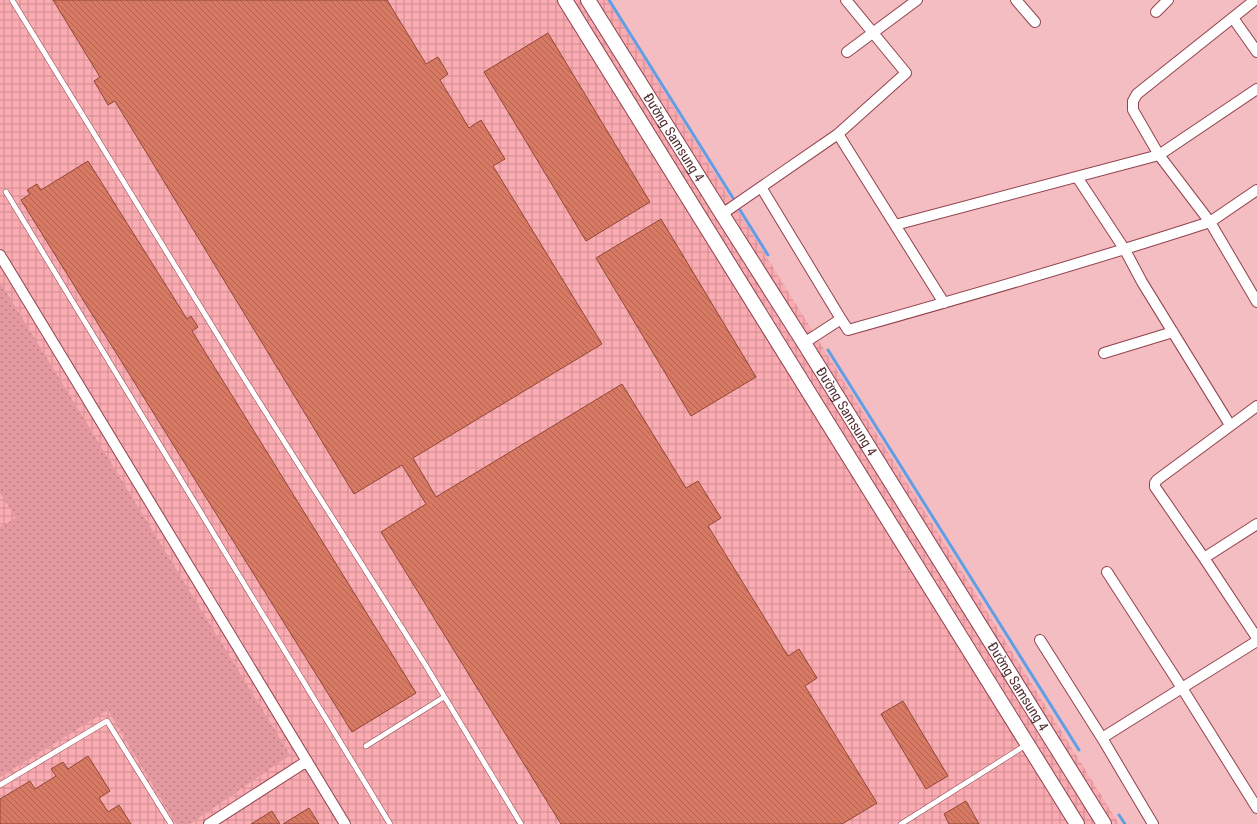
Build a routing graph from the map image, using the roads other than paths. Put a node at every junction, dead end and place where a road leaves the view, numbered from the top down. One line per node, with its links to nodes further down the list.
1 (12, 0): 44 (lane)
2 (565, 0): 33 (main road, Đường Samsung 4)
3 (588, 0): 22 (main road, Đường Samsung 4)
4 (846, 0): 12 (street)
5 (917, 0): 12 (street)
6 (1016, 0): 11 (street)
7 (1168, 0): 9 (street)
8 (1252, 1): 10 (street)
9 (1156, 12)
10 (1233, 18): 14 (street); 17 (street)
11 (1035, 22)
12 (874, 32): 13 (street); 16 (street)
13 (847, 52)
14 (1257, 52)
15 (1257, 89): 17 (street)
16 (838, 134): 19 (street); 24 (street)
17 (1159, 155): 18 (street); 23 (street)
18 (1077, 177): 24 (street); 25 (street)
19 (762, 187): 22 (street); 29 (street)
20 (1257, 190): 23 (street)
21 (6, 192): 55 (lane)
22 (722, 214): 31 (main road, Đường Samsung 4)
23 (1210, 222): 25 (street); 27 (street)
24 (895, 225): 28 (street)
25 (1125, 250): 28 (street); 30 (street)
26 (1, 258): 49 (street)
27 (1257, 302)
28 (944, 303): 29 (street)
29 (841, 319): 31 (street)
30 (1173, 332): 32 (street); 36 (street)
31 (804, 343): 33 (main road); 35 (main road, Đường Samsung 4)
32 (1104, 353)
33 (786, 355): 37 (main road, Đường Samsung 4)
34 (1257, 406): 36 (street)
35 (848, 414): 37 (main road); 45 (main road, Đường Samsung 4)
36 (1230, 425): 39 (street)
37 (829, 426): 47 (main road, Đường Samsung 4)
38 (1257, 524): 39 (street)
39 (1204, 558): 42 (street)
40 (1107, 572): 43 (street)
41 (1040, 640): 46 (street)
42 (1257, 640): 43 (street)
43 (1182, 688): 46 (street); 51 (street)
44 (444, 697): 48 (lane); 56 (lane)
45 (1046, 732): 47 (main road); 59 (main road, Đường Samsung 4)
46 (1102, 738): 60 (street)
47 (1027, 744): 57 (lane); 58 (main road, Đường Samsung 4)
48 (366, 746)
49 (307, 761): 53 (street); 54 (street)
50 (0, 785): 52 (lane)
51 (1257, 808)
52 (171, 824)
53 (209, 824)
54 (345, 824)
55 (390, 824)
56 (521, 824)
57 (901, 824)
58 (1077, 824)
59 (1104, 824)
60 (1153, 824)

